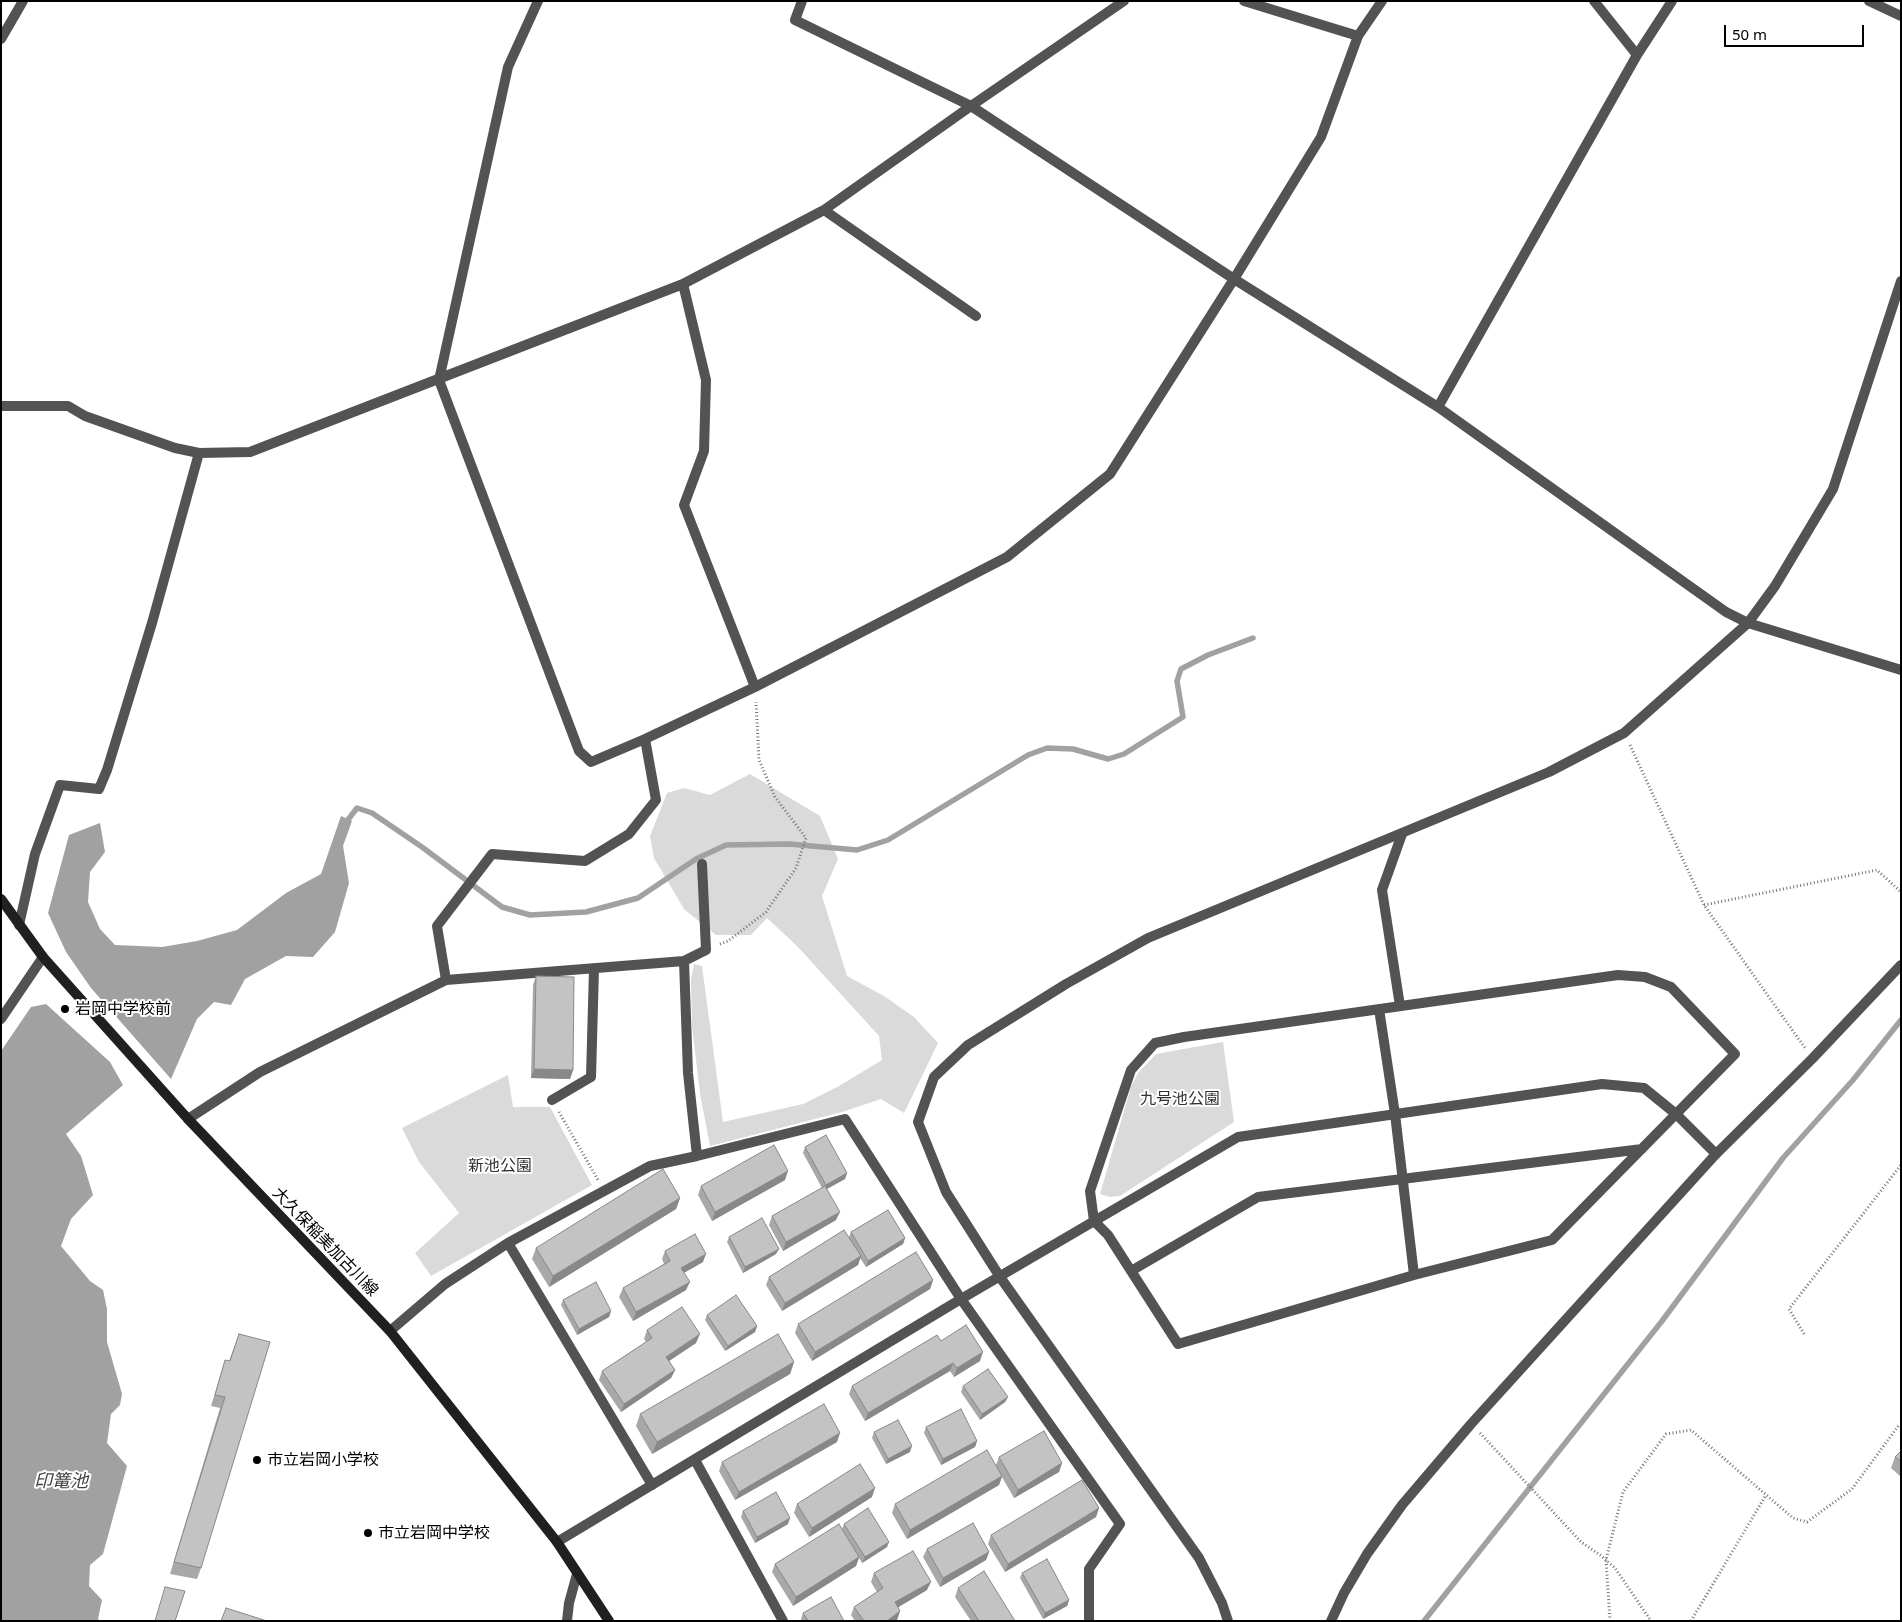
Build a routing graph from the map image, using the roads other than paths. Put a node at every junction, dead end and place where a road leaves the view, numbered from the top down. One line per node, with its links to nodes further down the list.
1 (23, 1): 12 (street)
2 (538, 1): 20 (street)
3 (802, 1): 14 (street)
4 (1124, 1): 14 (street)
5 (1244, 1): 11 (street)
6 (1382, 1): 11 (street)
7 (1594, 1): 13 (street)
8 (1672, 1): 13 (street)
9 (1869, 1): 10 (street)
10 (1901, 16)
11 (1358, 36): 16 (street)
12 (1, 39)
13 (1637, 55): 22 (street)
14 (971, 106): 15 (street); 16 (street)
15 (824, 210): 18 (street); 19 (street)
16 (1234, 279): 22 (street); 26 (street)
17 (1901, 281): 24 (street)
18 (683, 284): 20 (street); 26 (street)
19 (976, 316)
20 (439, 380): 23 (street); 27 (street)
21 (1, 406): 23 (street)
22 (1438, 407): 24 (street)
23 (199, 453): 31 (street)
24 (1748, 623): 25 (street); 28 (street)
25 (1901, 670)
26 (755, 687): 27 (street)
27 (645, 740): 36 (street)
28 (1402, 834): 37 (street); 52 (street)
29 (702, 864): 33 (street)
30 (1, 899): 31 (main road, 大久保稲美加古川線)
31 (19, 925): 32 (main road, 大久保稲美加古川線)
32 (43, 957): 39 (street); 43 (main road, 大久保稲美加古川線)
33 (684, 961): 35 (street); 46 (street)
34 (1901, 965): 45 (street)
35 (594, 969): 36 (street); 40 (street)
36 (446, 980): 43 (street)
37 (1400, 1006): 38 (street); 42 (street)
38 (1379, 1009): 41 (street); 48 (street)
39 (1, 1019)
40 (552, 1100)
41 (1395, 1114): 42 (street); 47 (street); 48 (street)
42 (1676, 1114): 44 (street); 45 (street)
43 (188, 1119): 54 (main road, 大久保稲美加古川線)
44 (1642, 1149): 47 (street); 51 (street)
45 (1716, 1154): 64 (street)
46 (697, 1156): 49 (street); 53 (street)
47 (1402, 1179): 50 (street); 51 (street)
48 (1094, 1221): 50 (street); 52 (street)
49 (508, 1243): 54 (street); 56 (street)
50 (1131, 1271): 51 (street)
51 (1414, 1275)
52 (1000, 1277): 53 (street); 63 (street)
53 (961, 1299): 55 (street); 62 (street)
54 (390, 1331): 57 (main road, 大久保稲美加古川線)
55 (695, 1460): 56 (street); 61 (street)
56 (652, 1485): 57 (street)
57 (557, 1542): 58 (main road, 大久保稲美加古川線)
58 (577, 1574): 59 (street); 60 (main road, 大久保稲美加古川線)
59 (567, 1621)
60 (609, 1621)
61 (784, 1621)
62 (1088, 1621)
63 (1228, 1621)
64 (1331, 1621)

